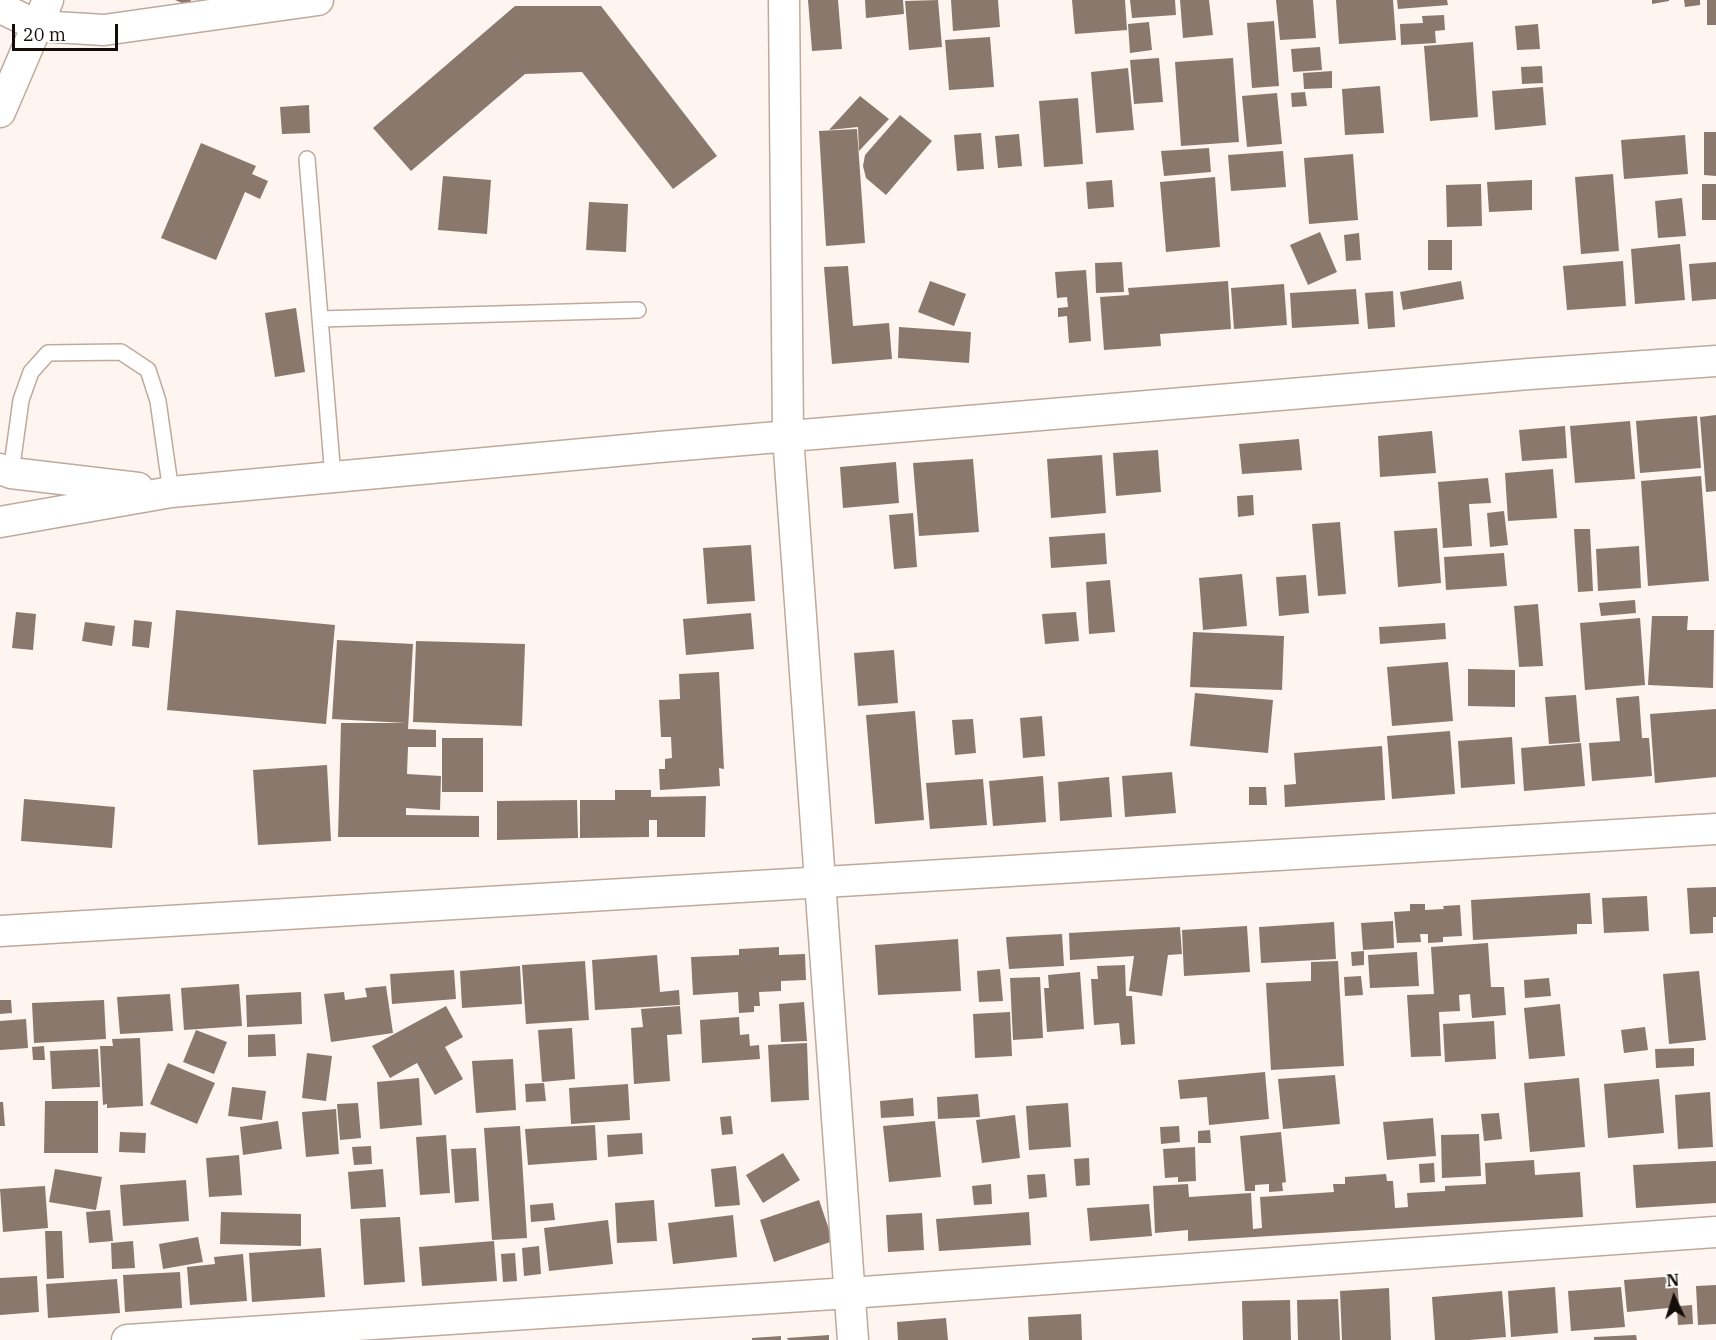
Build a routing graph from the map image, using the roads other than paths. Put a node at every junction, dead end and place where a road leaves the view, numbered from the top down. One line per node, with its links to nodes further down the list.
1 (318, 0): 4 (street)
2 (784, 0): 10 (street)
3 (3, 8): 4 (street)
4 (43, 13): 5 (street)
5 (0, 112)
6 (307, 159): 8 (lane)
7 (638, 310): 8 (lane)
8 (320, 319): 12 (lane)
9 (1716, 361): 10 (street)
10 (788, 436): 12 (street); 16 (street)
11 (6, 471): 13 (street); 13 (lane)
12 (333, 477): 13 (street)
13 (171, 492): 14 (street)
14 (0, 522)
15 (1716, 829): 16 (street)
16 (819, 882): 17 (street); 19 (street)
17 (0, 931)
18 (1716, 1232): 19 (street)
19 (849, 1293): 20 (street); 21 (street)
20 (127, 1340)
21 (853, 1340)

